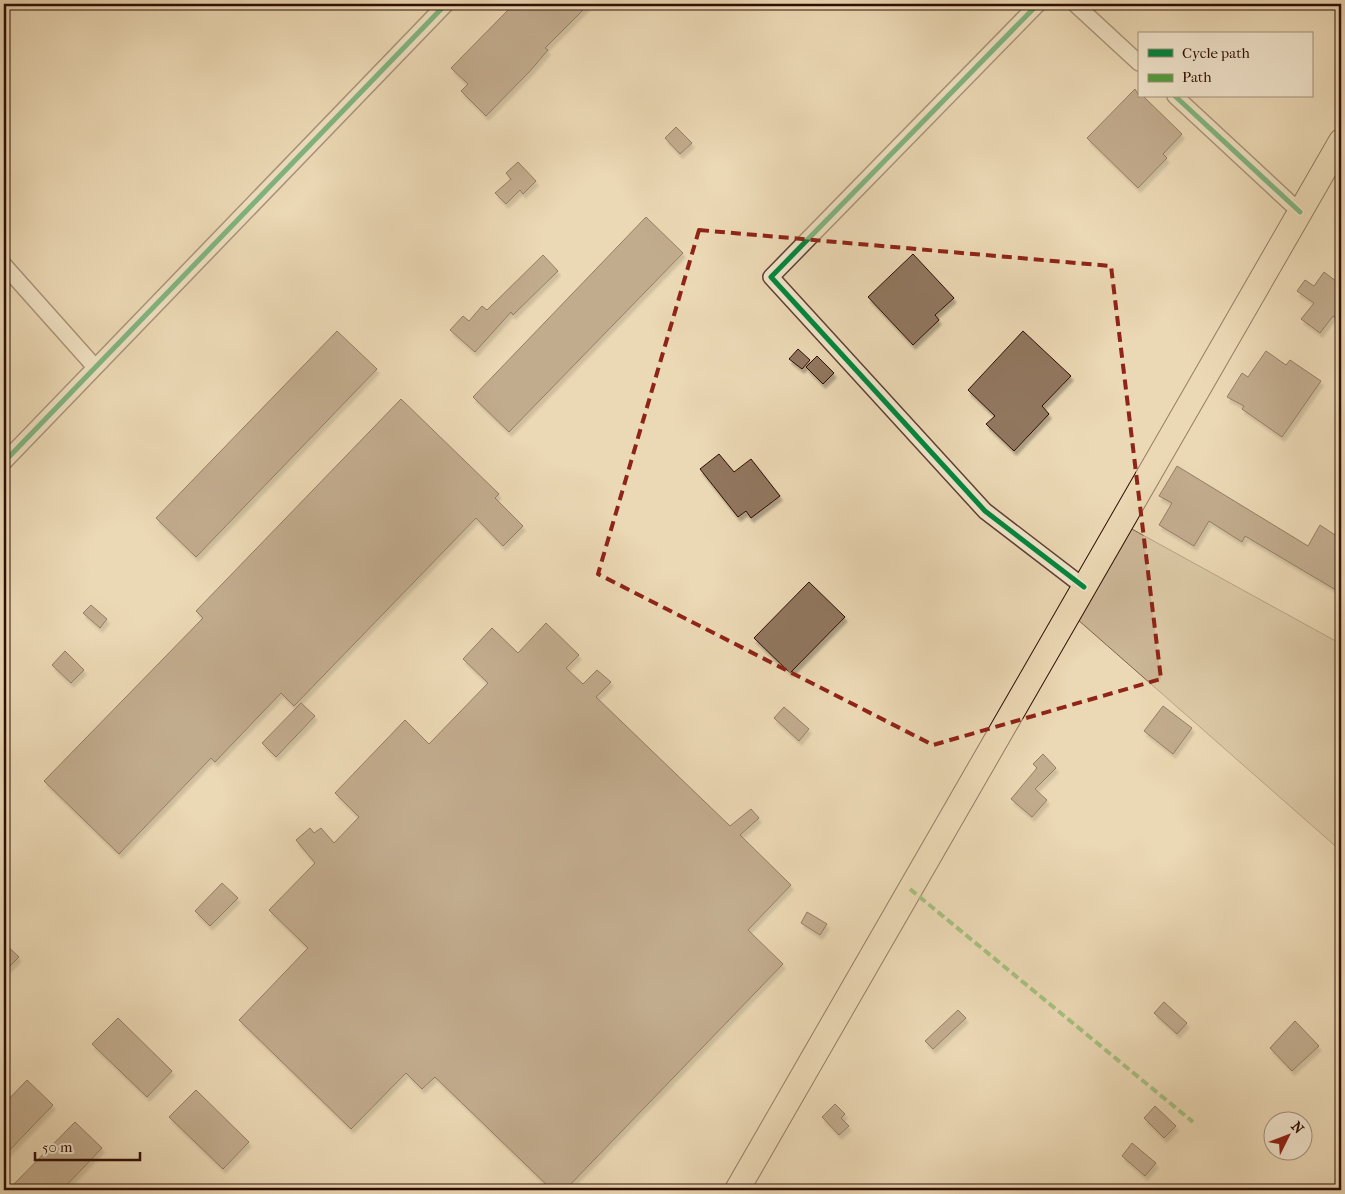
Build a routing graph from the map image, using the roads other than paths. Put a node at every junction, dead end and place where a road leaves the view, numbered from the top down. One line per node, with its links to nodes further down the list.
1 (446, 4): 9 (street)
2 (1038, 4): 11 (street)
3 (1075, 4): 4 (street)
4 (1138, 62)
5 (1176, 98): 7 (street)
6 (1341, 141): 7 (main road)
7 (1300, 212): 11 (main road)
8 (4, 265): 9 (street)
9 (95, 367): 10 (street)
10 (4, 462)
11 (1084, 587): 12 (main road)
12 (737, 1190)

